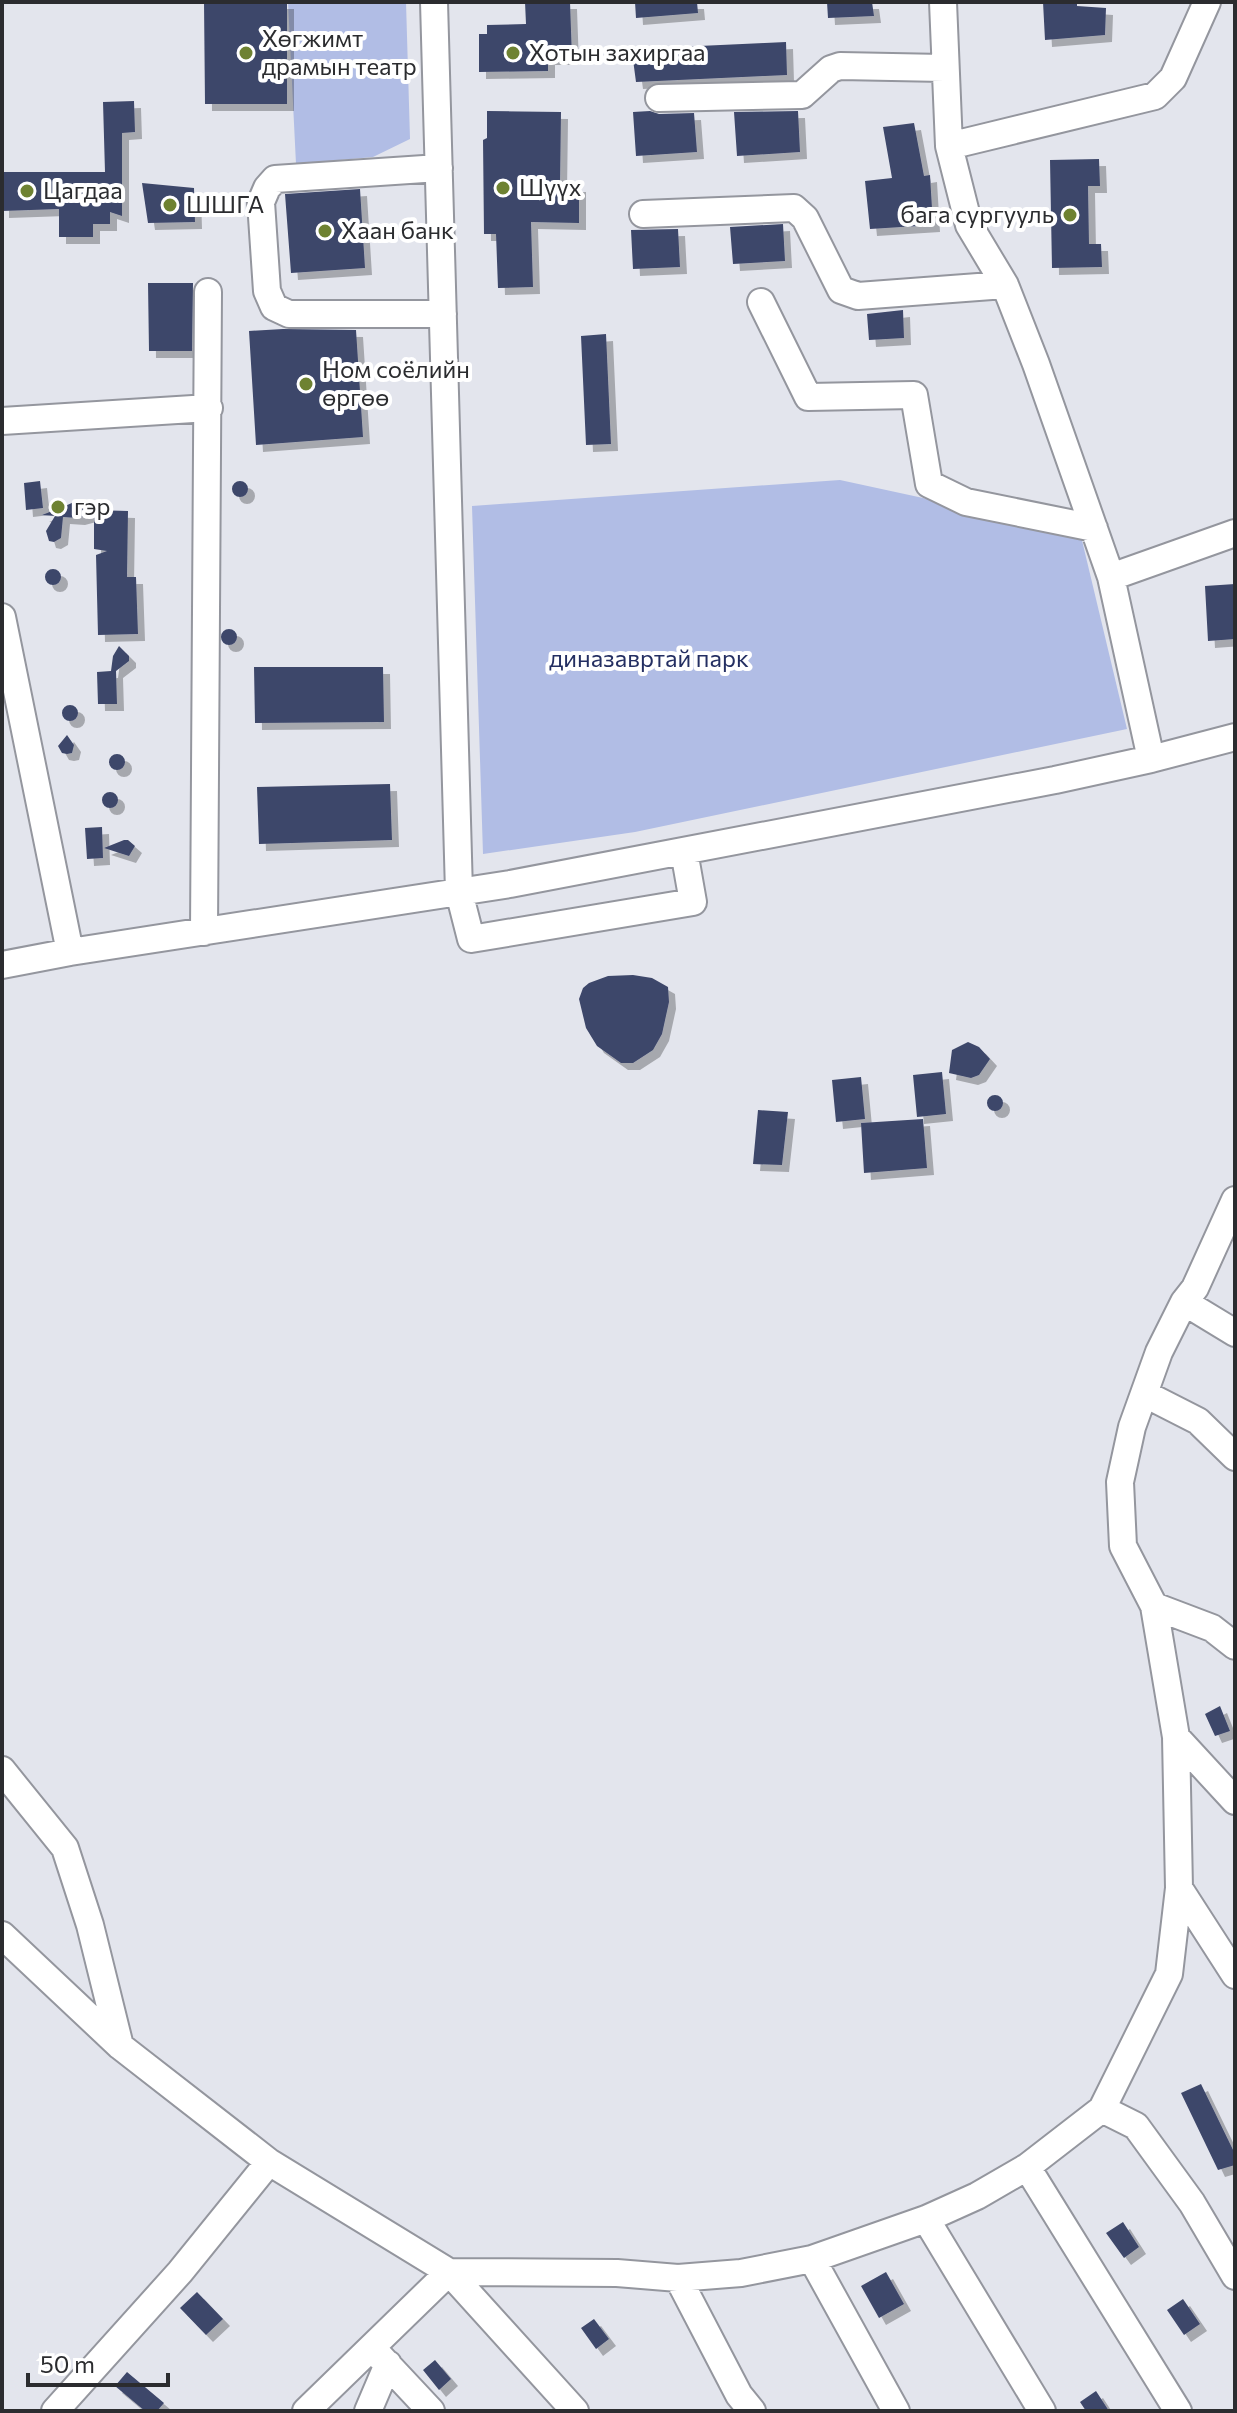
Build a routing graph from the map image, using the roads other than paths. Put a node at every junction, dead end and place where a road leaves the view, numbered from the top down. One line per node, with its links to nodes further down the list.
1 (434, 2): 7 (street)
2 (943, 2): 4 (street)
3 (1207, 2): 6 (street)
4 (944, 68): 5 (street); 6 (street)
5 (659, 98)
6 (949, 146): 9 (street)
7 (439, 168): 12 (street); 12 (street)
8 (643, 214): 9 (street)
9 (1005, 285): 15 (street)
10 (208, 292): 13 (street)
11 (761, 302): 15 (street)
12 (443, 314): 22 (street)
13 (209, 408): 14 (street); 23 (street)
14 (2, 421)
15 (1094, 528): 17 (street)
16 (1235, 533): 17 (street)
17 (1111, 577): 20 (street)
18 (2, 617): 24 (street)
19 (1235, 737): 20 (street)
20 (1151, 759): 21 (street)
21 (684, 851): 22 (street); 22 (street)
22 (459, 892): 23 (street)
23 (204, 932): 24 (street)
24 (70, 952): 25 (street)
25 (2, 965)
26 (1232, 1213): 27 (street)
27 (1184, 1302): 28 (street); 29 (street)
28 (1235, 1333)
29 (1145, 1394): 30 (street); 31 (street)
30 (1235, 1457)
31 (1154, 1606): 32 (street); 33 (street)
32 (1235, 1646)
33 (1176, 1737): 35 (street); 36 (street)
34 (2, 1770): 39 (street)
35 (1235, 1801)
36 (1179, 1888): 38 (street); 40 (street)
37 (2, 1935): 39 (street)
38 (1235, 1975)
39 (120, 2046): 41 (street)
40 (1102, 2109): 42 (street); 46 (street)
41 (269, 2162): 45 (street); 49 (street)
42 (1027, 2167): 43 (street); 57 (street)
43 (926, 2219): 44 (street); 56 (street)
44 (812, 2259): 47 (street); 55 (street)
45 (449, 2272): 47 (street); 48 (street); 53 (street)
46 (1235, 2276)
47 (678, 2278): 54 (street)
48 (380, 2356): 50 (street); 51 (street); 52 (street)
49 (55, 2411)
50 (306, 2411)
51 (368, 2411)
52 (431, 2411)
53 (575, 2411)
54 (752, 2411)
55 (896, 2411)
56 (1042, 2411)
57 (1178, 2411)

